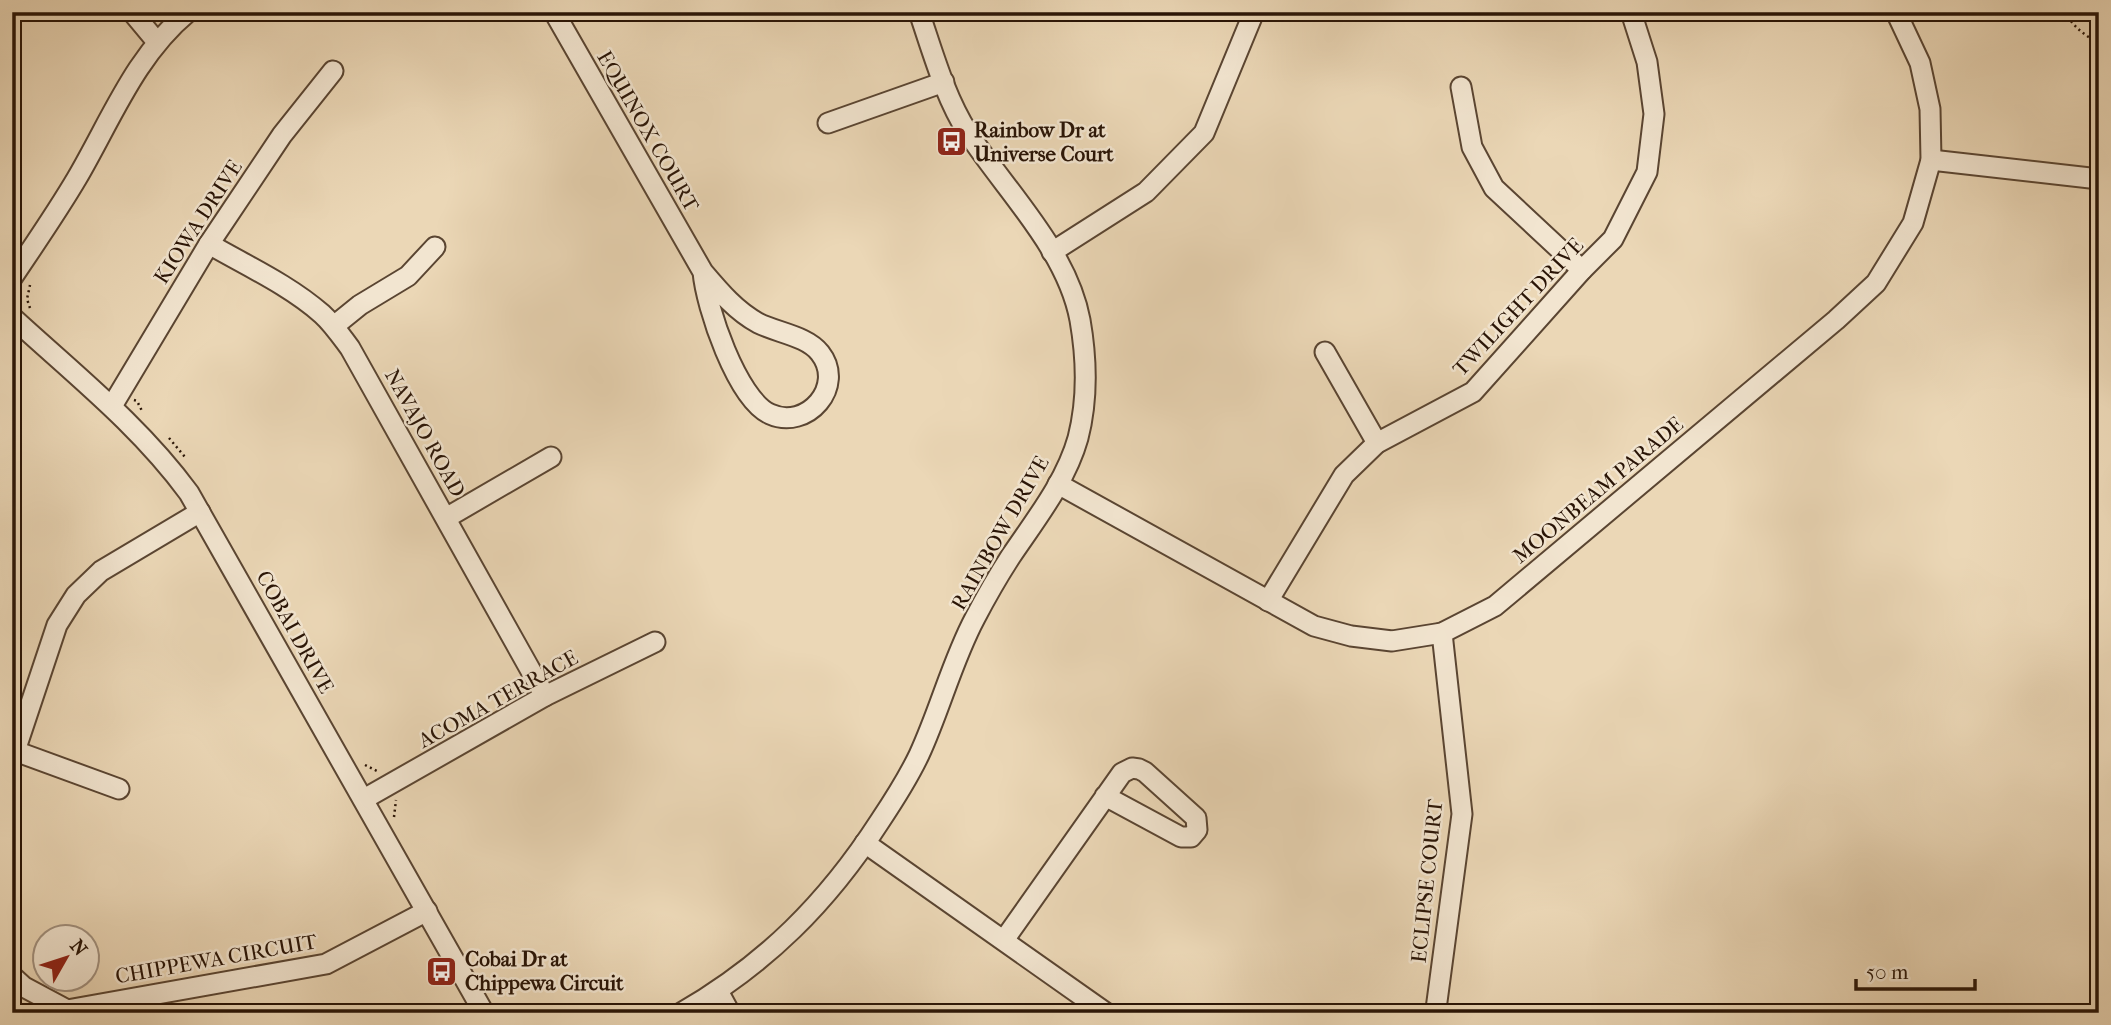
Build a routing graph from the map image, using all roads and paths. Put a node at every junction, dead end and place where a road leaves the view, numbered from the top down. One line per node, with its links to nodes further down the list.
1 (132, 12): 10 (street)
2 (214, 12): 9 (path)
3 (554, 12): 22 (street, EQUINOX COURT)
4 (919, 12): 13 (street, RAINBOW DRIVE)
5 (1254, 12): 20 (street)
6 (1631, 12): 21 (street, TWILIGHT DRIVE)
7 (1896, 12): 16 (street, MOONBEAM PARADE)
8 (2065, 12): 11 (path)
9 (193, 19): 10 (street)
10 (157, 42): 23 (street)
11 (2099, 44)
12 (333, 71): 18 (street, KIOWA DRIVE)
13 (944, 82): 15 (street); 20 (street, RAINBOW DRIVE)
14 (1461, 87): 21 (street)
15 (828, 122)
16 (1931, 160): 17 (street); 38 (street, MOONBEAM PARADE)
17 (2099, 179)
18 (209, 244): 26 (street, NAVAJO ROAD); 28 (street, KIOWA DRIVE)
19 (435, 247): 26 (street)
20 (1052, 252): 34 (street, RAINBOW DRIVE)
21 (1582, 270): 31 (street, TWILIGHT DRIVE)
22 (703, 272): 22 (street, EQUINOX COURT)
23 (21, 282): 24 (path)
24 (32, 311)
25 (12, 317): 28 (street, COBAI DRIVE)
26 (334, 326): 36 (street, NAVAJO ROAD)
27 (1325, 352): 31 (street)
28 (117, 398): 29 (path); 35 (street, COBAI DRIVE)
29 (146, 415)
30 (164, 433): 33 (path)
31 (1377, 443): 37 (street, TWILIGHT DRIVE)
32 (551, 457): 36 (street)
33 (187, 459)
34 (1058, 484): 37 (street, MOONBEAM PARADE); 48 (street, RAINBOW DRIVE)
35 (200, 512): 41 (street); 46 (street, COBAI DRIVE)
36 (446, 518): 40 (street, NAVAJO ROAD)
37 (1268, 601): 38 (street, MOONBEAM PARADE)
38 (1442, 634): 53 (street, ECLIPSE COURT)
39 (655, 642): 40 (street, ACOMA TERRACE)
40 (545, 696): 43 (street, ACOMA TERRACE)
41 (13, 756): 44 (street)
42 (363, 764): 43 (path)
43 (387, 786): 46 (street, ACOMA TERRACE); 47 (path)
44 (119, 789)
45 (1105, 796): 50 (street)
46 (363, 799): 49 (street, COBAI DRIVE)
47 (397, 825)
48 (866, 843): 50 (street); 52 (street, RAINBOW DRIVE)
49 (427, 911): 51 (street, CHIPPEWA CIRCUIT); 54 (street, COBAI DRIVE)
50 (1004, 940): 57 (street)
51 (12, 976)
52 (718, 992): 55 (street, RAINBOW DRIVE); 56 (street)
53 (1436, 1009)
54 (484, 1013)
55 (681, 1013)
56 (730, 1013)
57 (1106, 1013)

